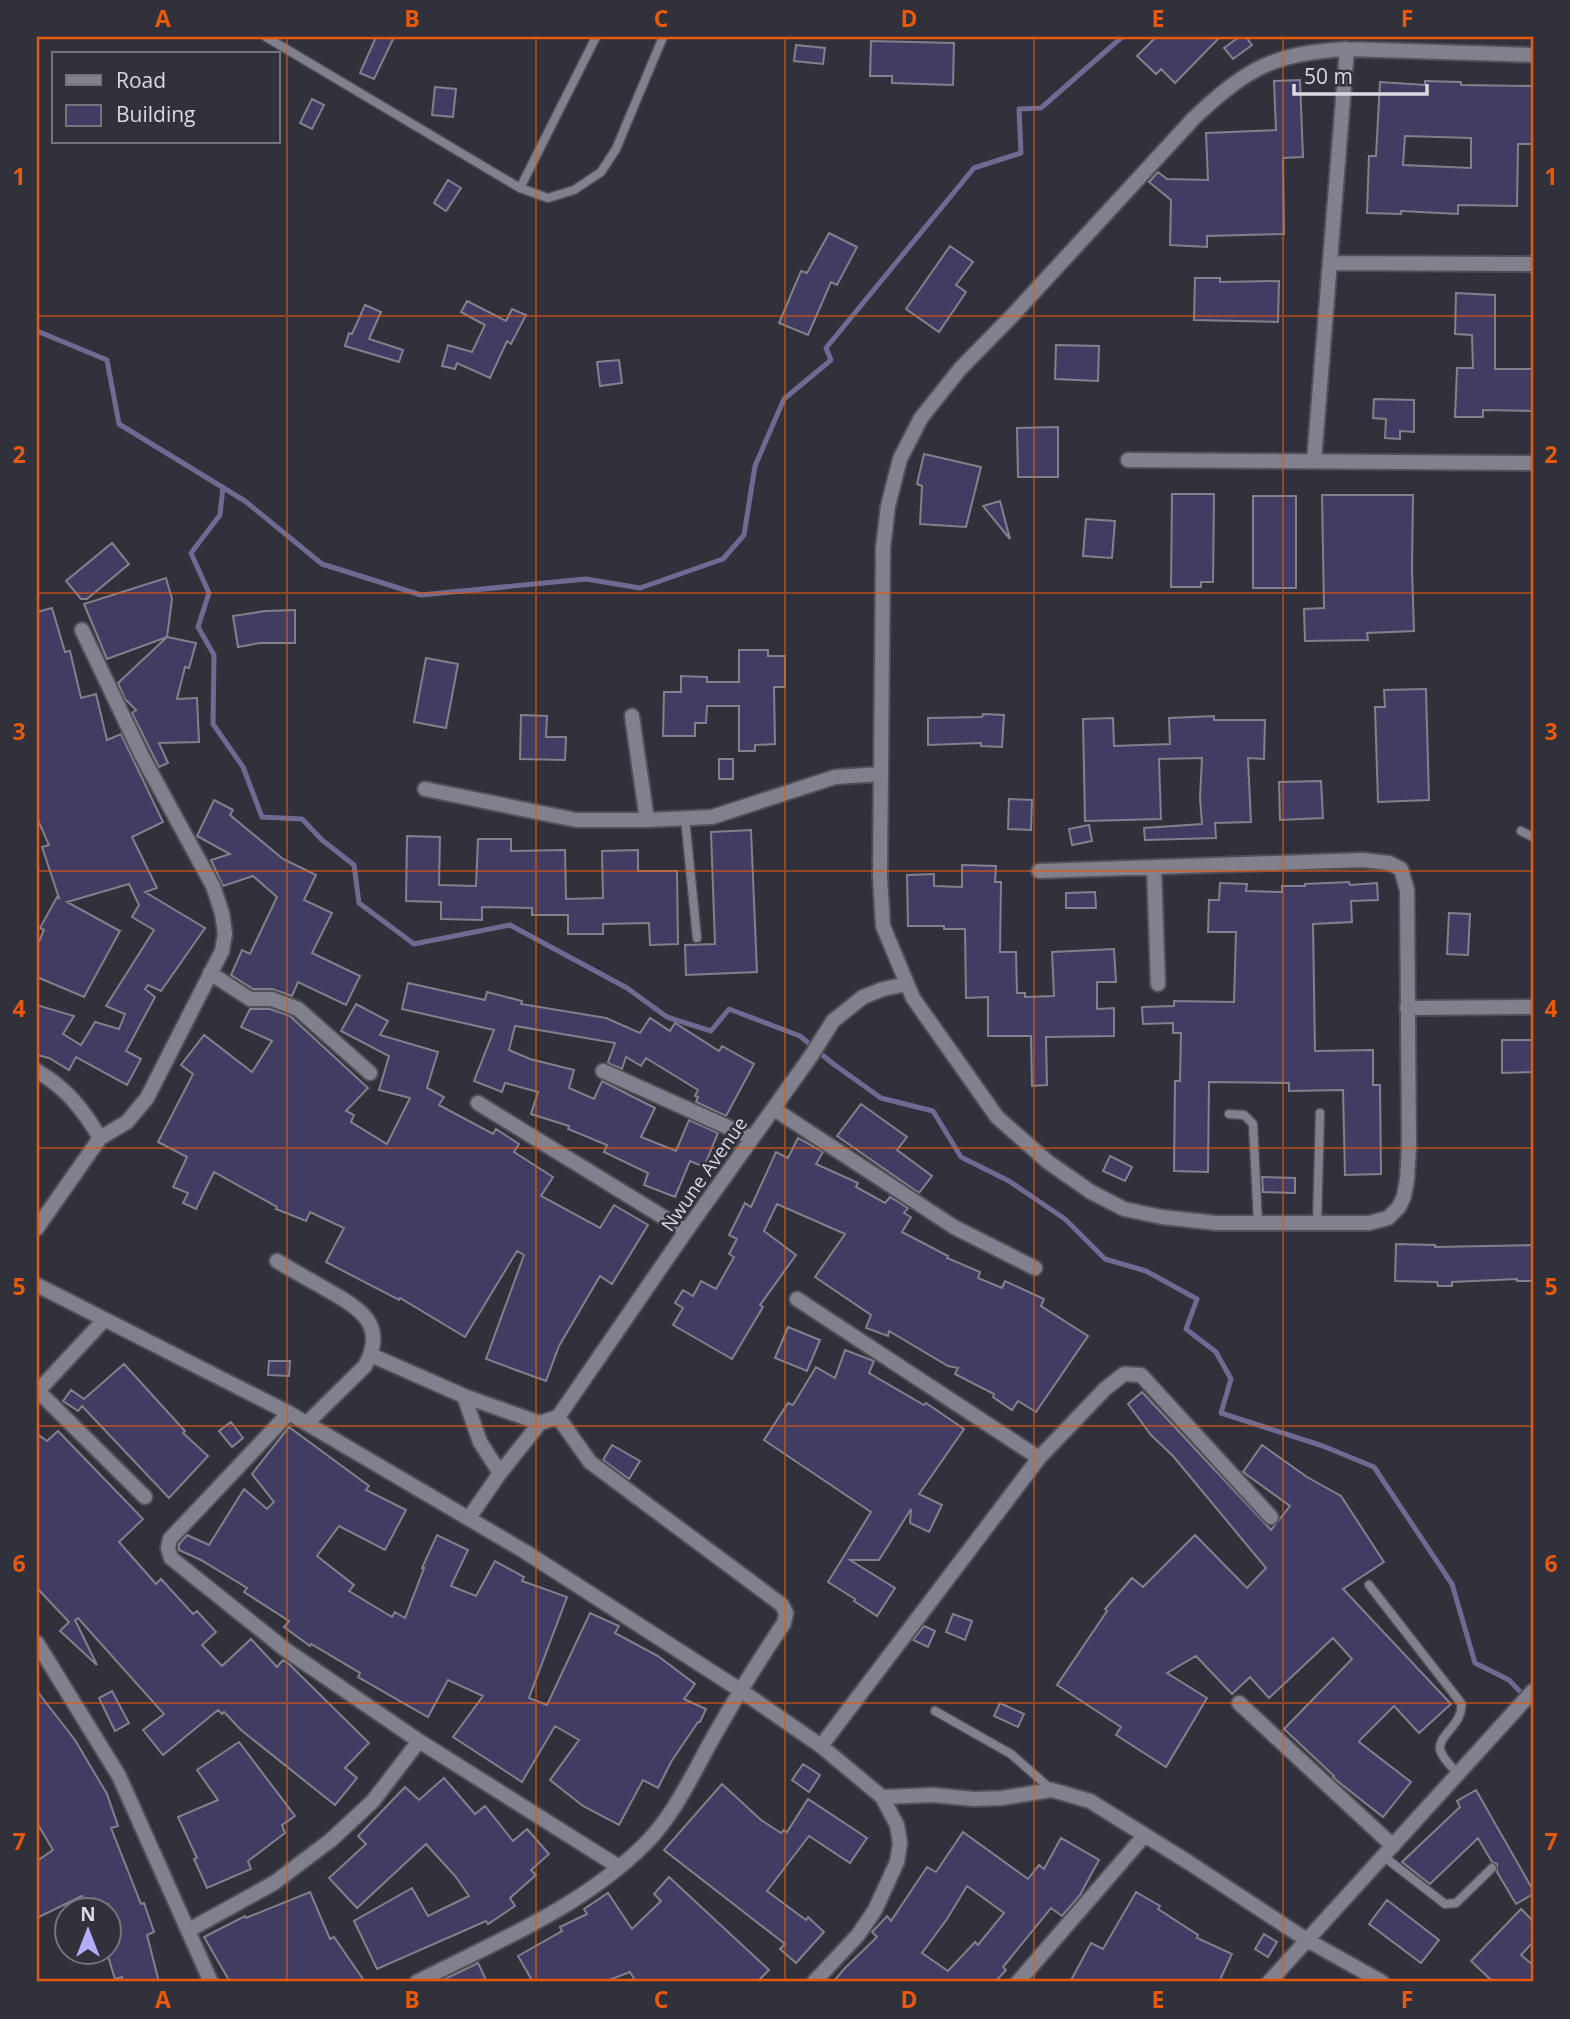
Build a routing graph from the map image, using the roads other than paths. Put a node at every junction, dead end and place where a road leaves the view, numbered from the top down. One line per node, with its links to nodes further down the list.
1 (266, 37): 6 (lane)
2 (596, 37): 6 (lane)
3 (663, 37): 6 (lane)
4 (1347, 49): 5 (street); 7 (street); 14 (street)
5 (1533, 55)
6 (520, 188)
7 (1330, 263): 8 (street); 10 (street)
8 (1533, 264)
9 (1128, 460): 10 (street)
10 (1314, 461): 11 (street)
11 (1533, 463)
12 (82, 630): 23 (street)
13 (632, 716): 17 (street)
14 (881, 774): 16 (street); 24 (street)
15 (425, 789): 17 (street)
16 (685, 818): 17 (street); 22 (lane)
17 (647, 820)
18 (1521, 831): 19 (lane)
19 (1533, 837)
20 (1154, 867): 21 (street); 25 (street); 27 (street)
21 (1039, 871)
22 (697, 938)
23 (210, 973): 30 (street); 35 (street)
24 (906, 984): 32 (street, Nwune Avenue); 37 (street)
25 (1158, 984)
26 (1533, 1007): 27 (street)
27 (1407, 1009): 38 (street)
28 (37, 1071): 35 (street)
29 (603, 1071): 36 (street)
30 (370, 1073)
31 (478, 1103): 40 (street)
32 (774, 1109): 36 (street, Nwune Avenue); 42 (street)
33 (1320, 1113): 38 (lane)
34 (1228, 1114): 37 (lane)
35 (100, 1138): 39 (street)
36 (752, 1138): 40 (street, Nwune Avenue)
37 (1258, 1223): 38 (street)
38 (1317, 1223)
39 (37, 1228)
40 (686, 1231): 50 (street, Nwune Avenue)
41 (277, 1261): 46 (street)
42 (1035, 1268)
43 (37, 1285): 45 (street)
44 (797, 1298): 53 (street)
45 (104, 1320): 47 (street); 49 (street)
46 (371, 1355): 48 (street); 51 (street)
47 (38, 1391): 55 (street)
48 (464, 1396): 52 (street); 54 (street)
49 (289, 1413): 51 (street); 64 (street)
50 (558, 1418): 52 (street); 60 (street)
51 (307, 1423): 57 (street)
52 (540, 1423): 54 (street)
53 (1039, 1458): 56 (street); 65 (street)
54 (500, 1473): 57 (street)
55 (145, 1497)
56 (1271, 1517)
57 (469, 1518): 60 (street)
58 (1369, 1585): 66 (lane)
59 (37, 1643): 73 (street)
60 (740, 1690): 65 (street); 71 (street)
61 (1533, 1691): 66 (street)
62 (1239, 1703): 70 (street)
63 (935, 1711): 67 (lane)
64 (419, 1741): 71 (street); 73 (street)
65 (821, 1746): 68 (street)
66 (1461, 1770): 70 (street)
67 (1052, 1790): 68 (street); 69 (street)
68 (882, 1797): 77 (street)
69 (1144, 1836): 74 (street); 78 (street)
70 (1388, 1851): 72 (lane); 74 (street)
71 (620, 1867): 76 (street)
72 (1492, 1868)
73 (189, 1930): 75 (street)
74 (1307, 1940): 79 (street); 80 (street)
75 (211, 1982)
76 (417, 1982)
77 (814, 1982)
78 (1018, 1982)
79 (1269, 1982)
80 (1382, 1982)

